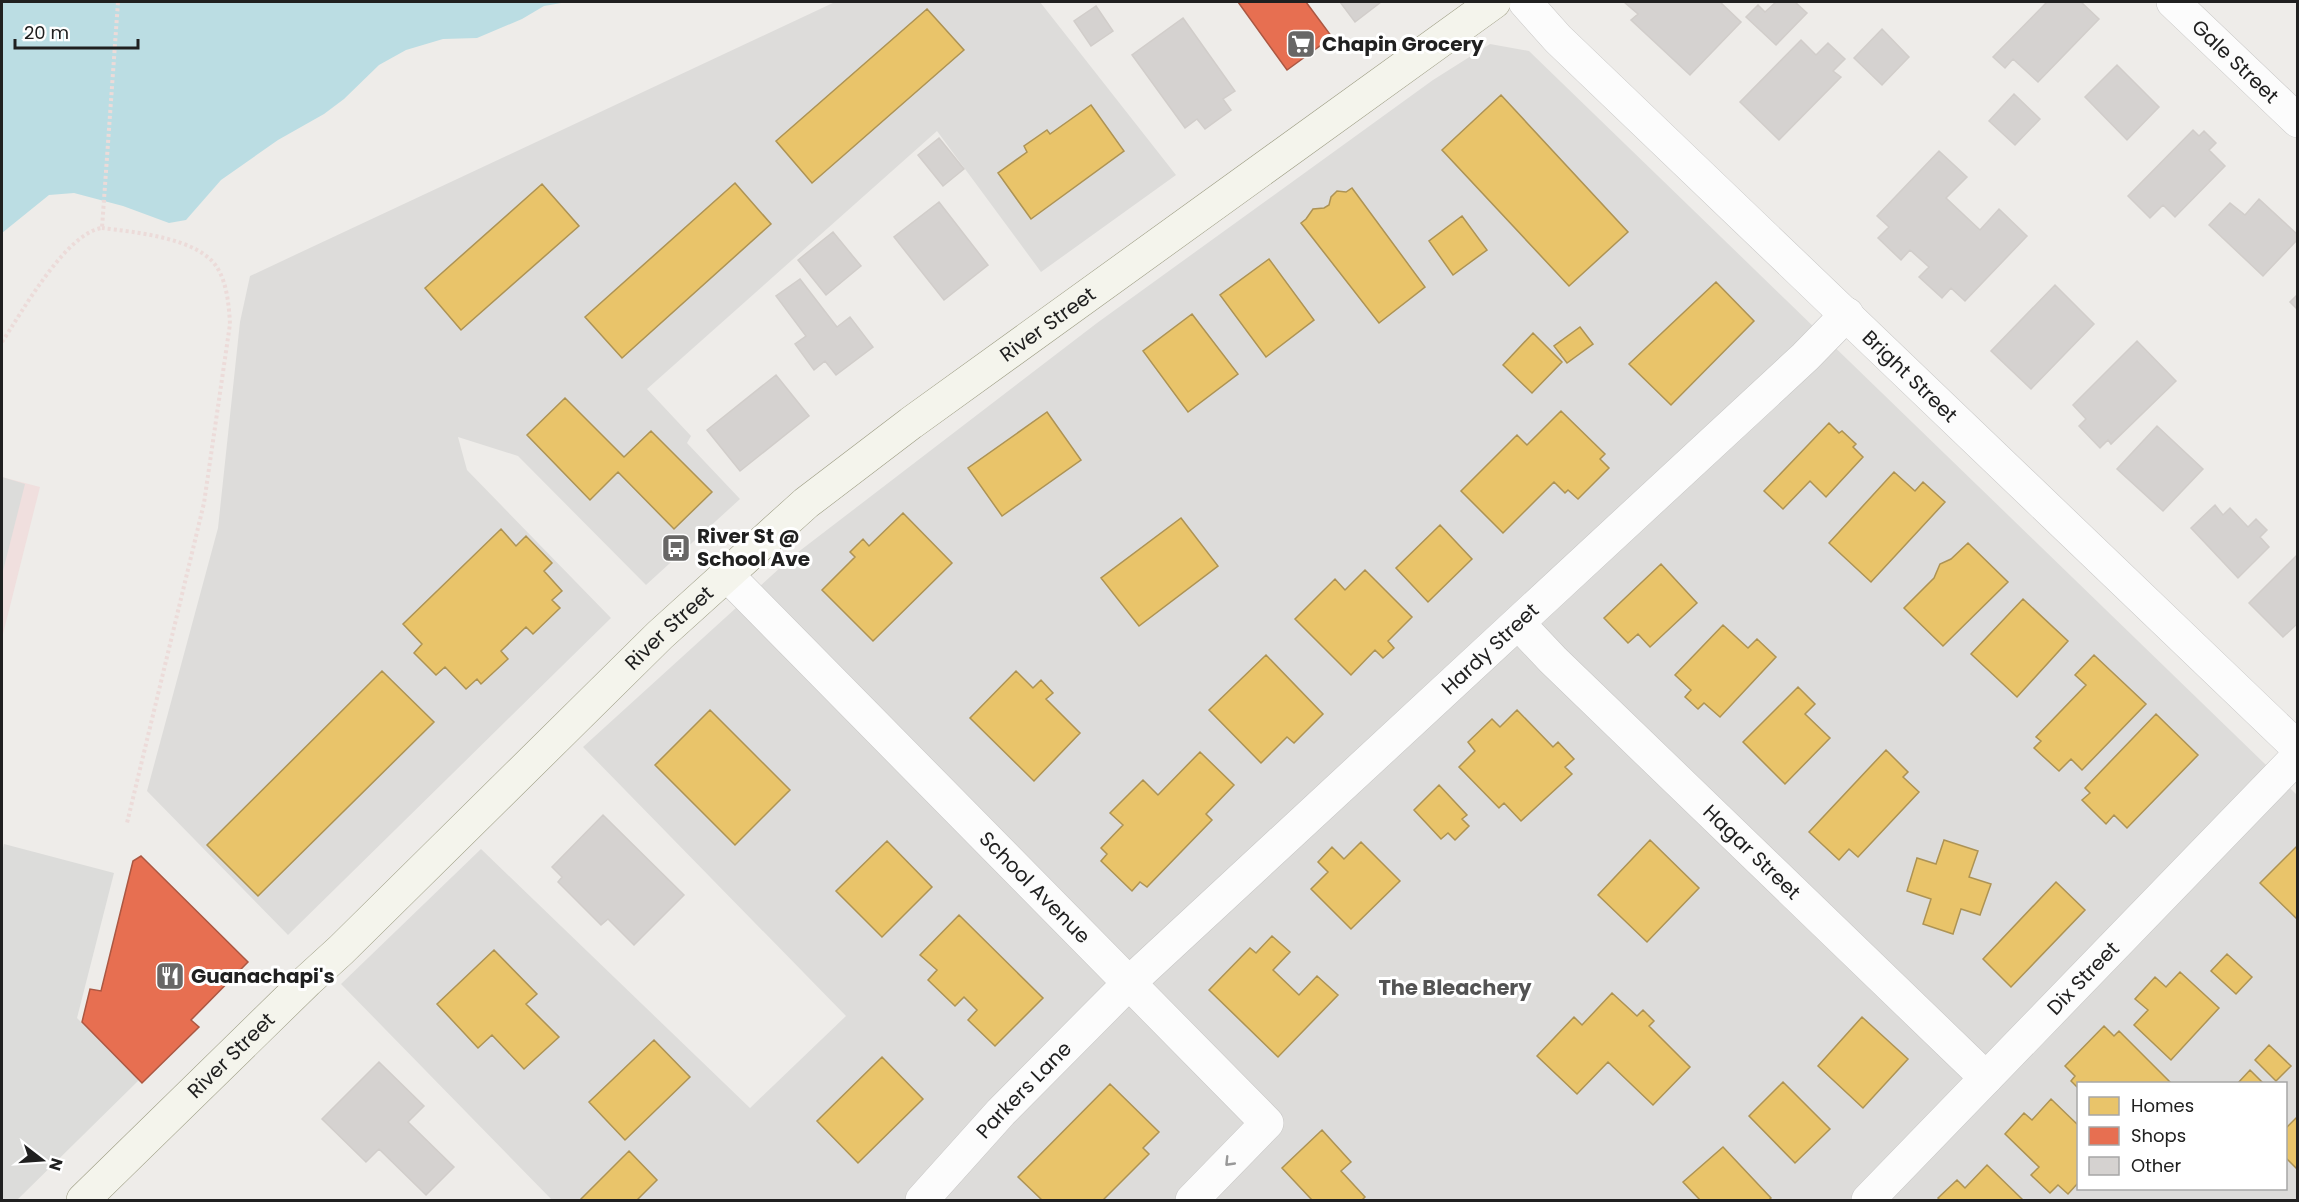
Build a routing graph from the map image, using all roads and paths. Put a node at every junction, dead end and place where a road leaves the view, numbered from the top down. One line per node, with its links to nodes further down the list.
1 (118, 2): 6 (path)
2 (1494, 2): 9 (main road, River Street)
3 (1524, 2): 7 (street, Bright Street)
4 (2173, 2): 5 (street, Gale Street)
5 (2298, 122)
6 (102, 228): 8 (path); 13 (path)
7 (1847, 314): 10 (street, Hardy Street); 11 (street, Bright Street)
8 (2, 342)
9 (726, 574): 14 (street, School Avenue); 16 (main road, River Street)
10 (1519, 624): 14 (street, Hardy Street); 15 (street, Hagar Street)
11 (2298, 748)
12 (2298, 756): 15 (street, Dix Street)
13 (128, 823)
14 (1131, 982): 17 (street, Parkers Lane); 18 (street, School Avenue, one-way to 18)
15 (1986, 1078): 19 (street, Dix Street)
16 (83, 1200)
17 (922, 1200)
18 (1192, 1200)
19 (1868, 1200)

